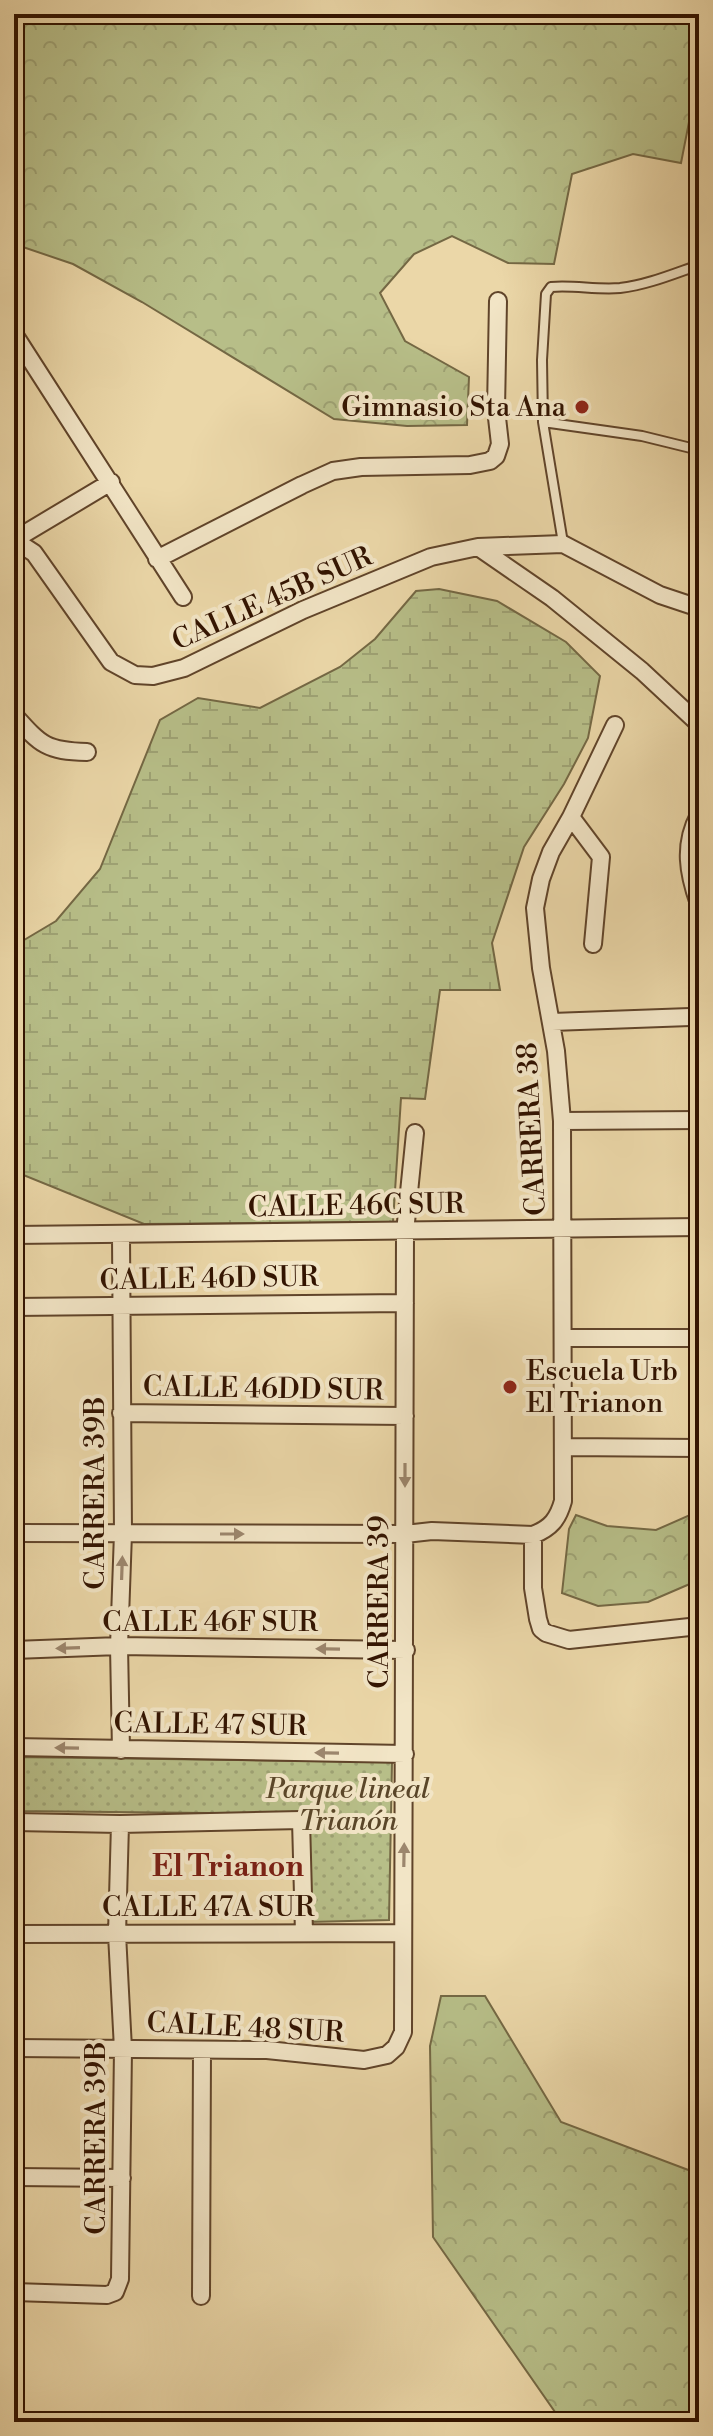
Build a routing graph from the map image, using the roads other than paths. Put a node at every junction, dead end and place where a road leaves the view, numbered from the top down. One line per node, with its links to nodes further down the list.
1 (699, 265): 4 (lane)
2 (498, 301): 10 (street)
3 (14, 334): 6 (street)
4 (543, 422): 5 (lane); 8 (lane)
5 (699, 450)
6 (111, 482): 7 (street); 10 (street)
7 (14, 540): 9 (street, CALLE 45B SUR)
8 (563, 544): 9 (street, CALLE 45B SUR); 11 (street)
9 (478, 547): 16 (street)
10 (157, 559): 12 (street)
11 (660, 595): 13 (street); 14 (street)
12 (183, 597)
13 (699, 608)
14 (699, 622)
15 (14, 715): 18 (street)
16 (699, 724)
17 (615, 725): 20 (street, CARRERA 38)
18 (87, 752)
19 (699, 815): 21 (street)
20 (571, 817): 22 (street); 24 (street, CARRERA 38)
21 (699, 904)
22 (593, 944)
23 (690, 1017): 24 (street)
24 (552, 1022): 26 (street, CARRERA 38)
25 (699, 1120): 26 (street)
26 (562, 1121): 29 (street, CARRERA 38)
27 (415, 1133): 30 (street, CARRERA 39)
28 (699, 1227): 29 (street, CALLE 46C SUR)
29 (563, 1229): 30 (street, CALLE 46C SUR); 36 (street, CARRERA 38)
30 (405, 1232): 32 (street, CALLE 46C SUR); 33 (street, CARRERA 39)
31 (14, 1235): 32 (street, CALLE 46C SUR)
32 (121, 1236): 34 (street, CARRERA 39B)
33 (405, 1303): 34 (street, CALLE 46D SUR); 39 (street, CARRERA 39)
34 (121, 1306): 35 (street, CALLE 46D SUR); 38 (street, CARRERA 39B)
35 (14, 1307)
36 (563, 1338): 37 (street); 40 (street, CARRERA 38)
37 (699, 1338)
38 (121, 1413): 39 (street, CALLE 46DD SUR); 43 (street, CARRERA 39B)
39 (405, 1416): 44 (street, CARRERA 39, one-way to 44)
40 (564, 1447): 41 (street); 45 (street, CARRERA 38)
41 (699, 1448)
42 (14, 1533): 43 (street)
43 (123, 1533): 44 (street, one-way to 44); 47 (street, CARRERA 39B, one-way to 43)
44 (405, 1534): 45 (street); 49 (street, CARRERA 39)
45 (533, 1535): 46 (street)
46 (699, 1626)
47 (119, 1646): 48 (street, CALLE 46F SUR, one-way to 48); 49 (street, CALLE 46F SUR, one-way to 47); 51 (street, CARRERA 39B)
48 (14, 1650)
49 (406, 1650): 52 (street, CARRERA 39)
50 (14, 1747): 51 (street, CALLE 47 SUR, one-way to 50)
51 (121, 1750): 52 (street, CALLE 47 SUR, one-way to 51)
52 (405, 1754): 56 (street, CARRERA 39, one-way to 52)
53 (14, 1822): 54 (street)
54 (120, 1824): 55 (street); 58 (street, CARRERA 39B)
55 (304, 1933): 56 (street, CALLE 47A SUR); 58 (street, CALLE 47A SUR)
56 (403, 1933): 62 (street, CARRERA 39)
57 (14, 1934): 58 (street, CALLE 47A SUR)
58 (117, 1934): 60 (street, CARRERA 39B)
59 (14, 2048): 60 (street, CALLE 48 SUR)
60 (123, 2049): 61 (street, CALLE 48 SUR); 64 (street, CARRERA 39B)
61 (202, 2050): 62 (street, CALLE 48 SUR); 66 (street)
62 (378, 2059)
63 (14, 2177): 64 (street)
64 (122, 2178): 65 (street, CARRERA 39B)
65 (14, 2292)
66 (201, 2296)

